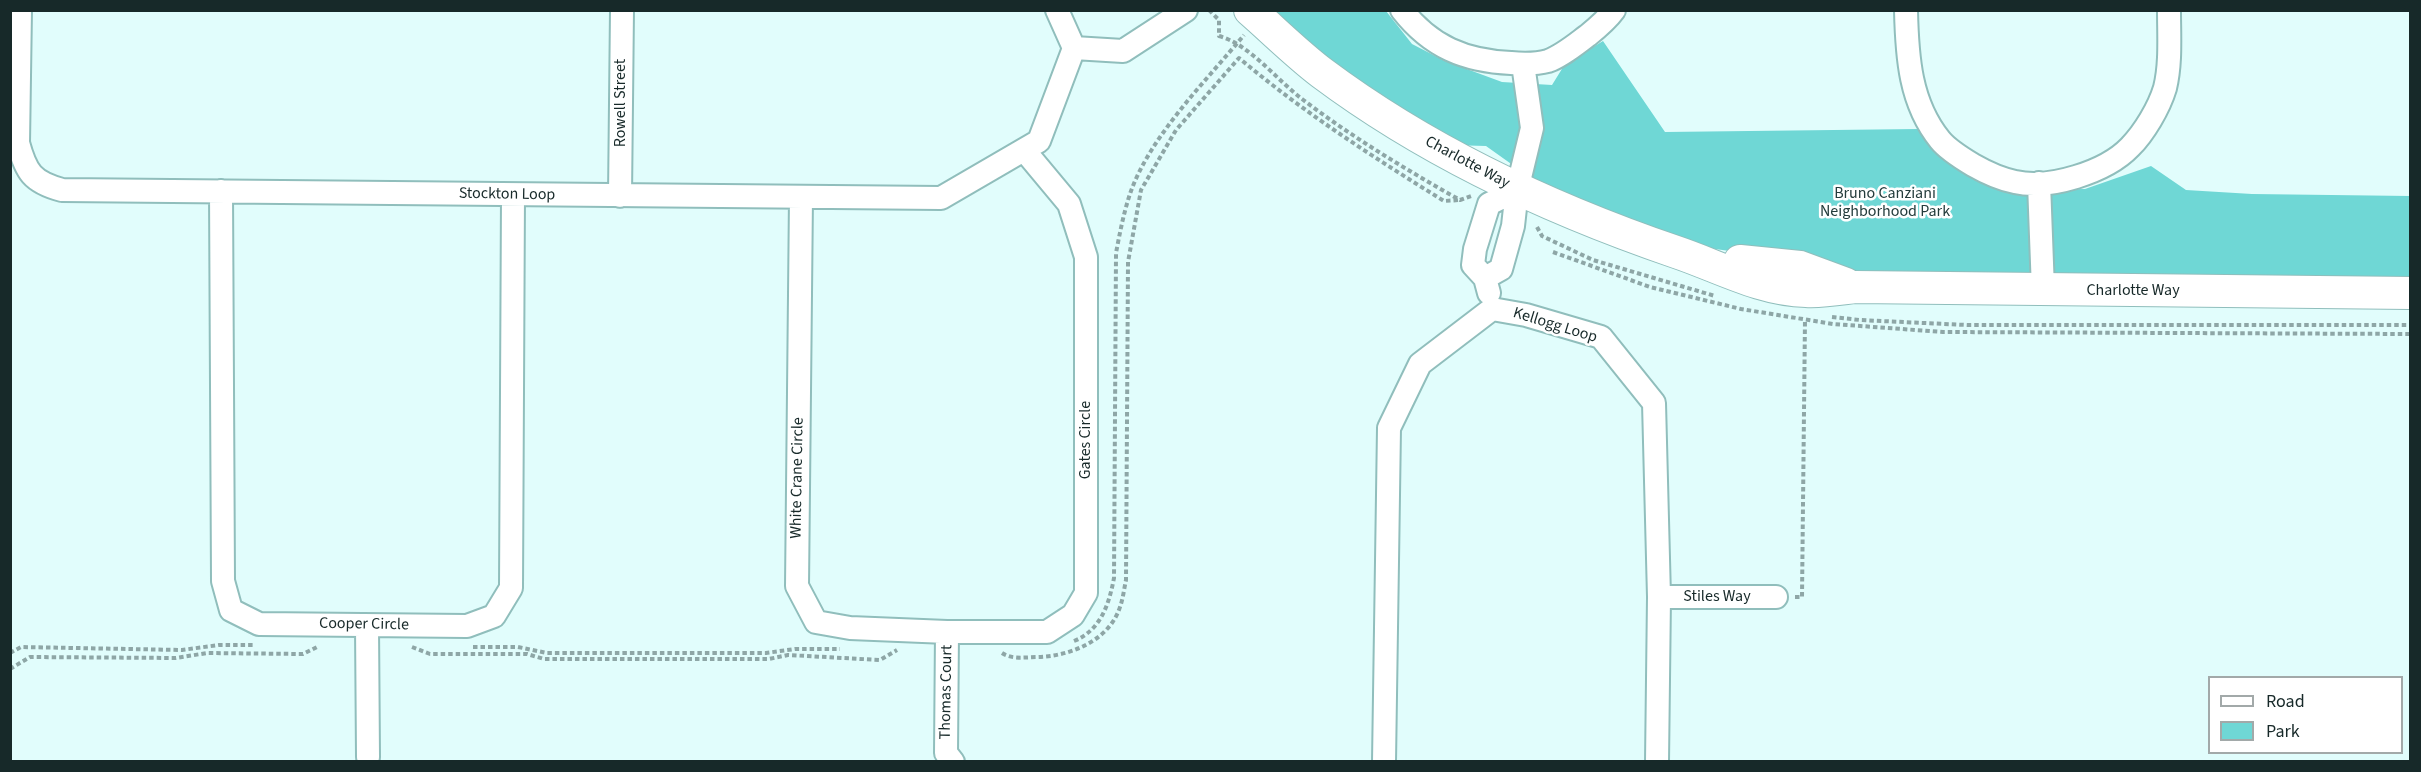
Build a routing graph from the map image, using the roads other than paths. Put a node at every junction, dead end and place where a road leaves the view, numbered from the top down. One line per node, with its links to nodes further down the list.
1 (20, 10): 15 (street, Stockton Loop)
2 (622, 10): 17 (street, Rowell Street)
3 (1057, 10): 10 (street)
4 (1186, 10): 10 (street)
5 (1250, 10): 14 (street, Charlotte Way)
6 (1402, 10): 11 (street)
7 (1614, 10): 11 (street)
8 (1906, 10): 13 (street)
9 (2169, 10): 13 (street)
10 (1074, 48): 12 (street, Stockton Loop)
11 (1523, 64): 14 (street)
12 (1024, 150): 18 (street, Stockton Loop); 28 (street, Gates Circle)
13 (2039, 183): 22 (street)
14 (1517, 190): 19 (street, Charlotte Way); 20 (street); 20 (street)
15 (221, 191): 16 (street, Stockton Loop); 27 (street, Cooper Circle)
16 (513, 195): 17 (street, Stockton Loop); 27 (street, Cooper Circle)
17 (621, 196): 18 (street, Stockton Loop)
18 (801, 197): 28 (street, White Crane Circle)
19 (1713, 265): 21 (street, Charlotte Way); 21 (street, Charlotte Way)
20 (1485, 278): 24 (street)
21 (1855, 287): 22 (street, Charlotte Way)
22 (2043, 291): 23 (street, Charlotte Way)
23 (2410, 293)
24 (1492, 309): 25 (street, Kellogg Loop); 31 (street, Kellogg Loop)
25 (1659, 597): 26 (street, Stiles Way); 32 (street, Kellogg Loop)
26 (1776, 597)
27 (367, 626): 30 (street)
28 (947, 632): 29 (street, Thomas Court)
29 (946, 759)
30 (367, 760)
31 (1384, 762)
32 (1657, 762)

